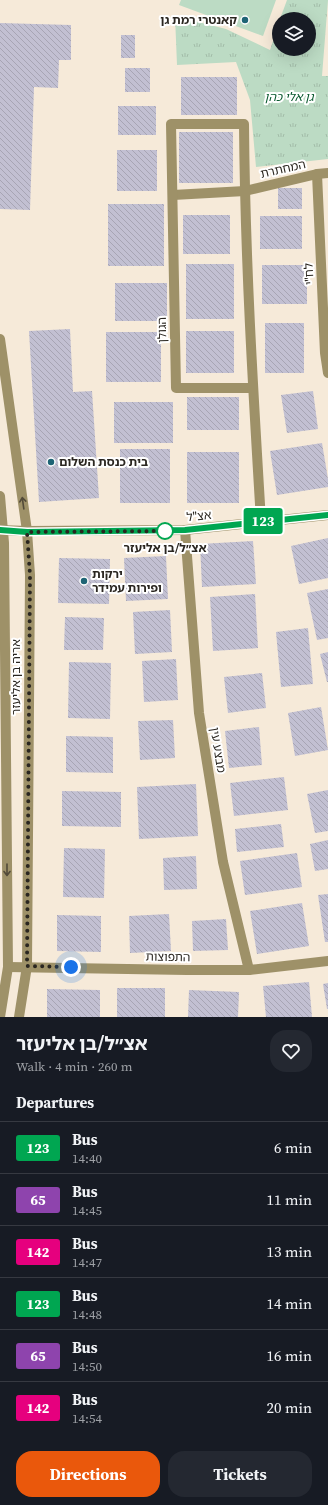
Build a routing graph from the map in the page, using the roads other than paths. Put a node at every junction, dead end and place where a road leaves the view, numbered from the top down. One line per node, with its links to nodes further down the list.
1 (317, 174): 2 (street, המחתרת); 3 (street, המחתרת); 6 (street, לח"י)
2 (328, 174)
3 (244, 191): 4 (street); 4 (street, הגולן); 7 (street)
4 (173, 195): 7 (street, הגולן)
5 (0, 339): 13 (street, אריה בן אליעזר, one-way to 5)
6 (328, 373)
7 (253, 388): 10 (street)
8 (0, 496): 11 (street, אריה בן אליעזר)
9 (328, 515): 10 (street, אצ"ל)
10 (260, 521): 12 (street, אצ"ל)
11 (2, 530): 13 (street, אצ"ל); 16 (street, אריה בן אליעזר, one-way to 16)
12 (185, 530): 13 (street, אצ"ל); 17 (street, מבצע עין)
13 (27, 532): 15 (street, אריה בן אליעזר)
14 (328, 961): 17 (street, התפוצות)
15 (27, 966): 16 (street, התפוצות); 17 (street, התפוצות); 19 (street, אריה בן אליעזר)
16 (8, 967): 18 (street, אריה בן אליעזר)
17 (249, 970)
18 (0, 1017)
19 (20, 1017)

